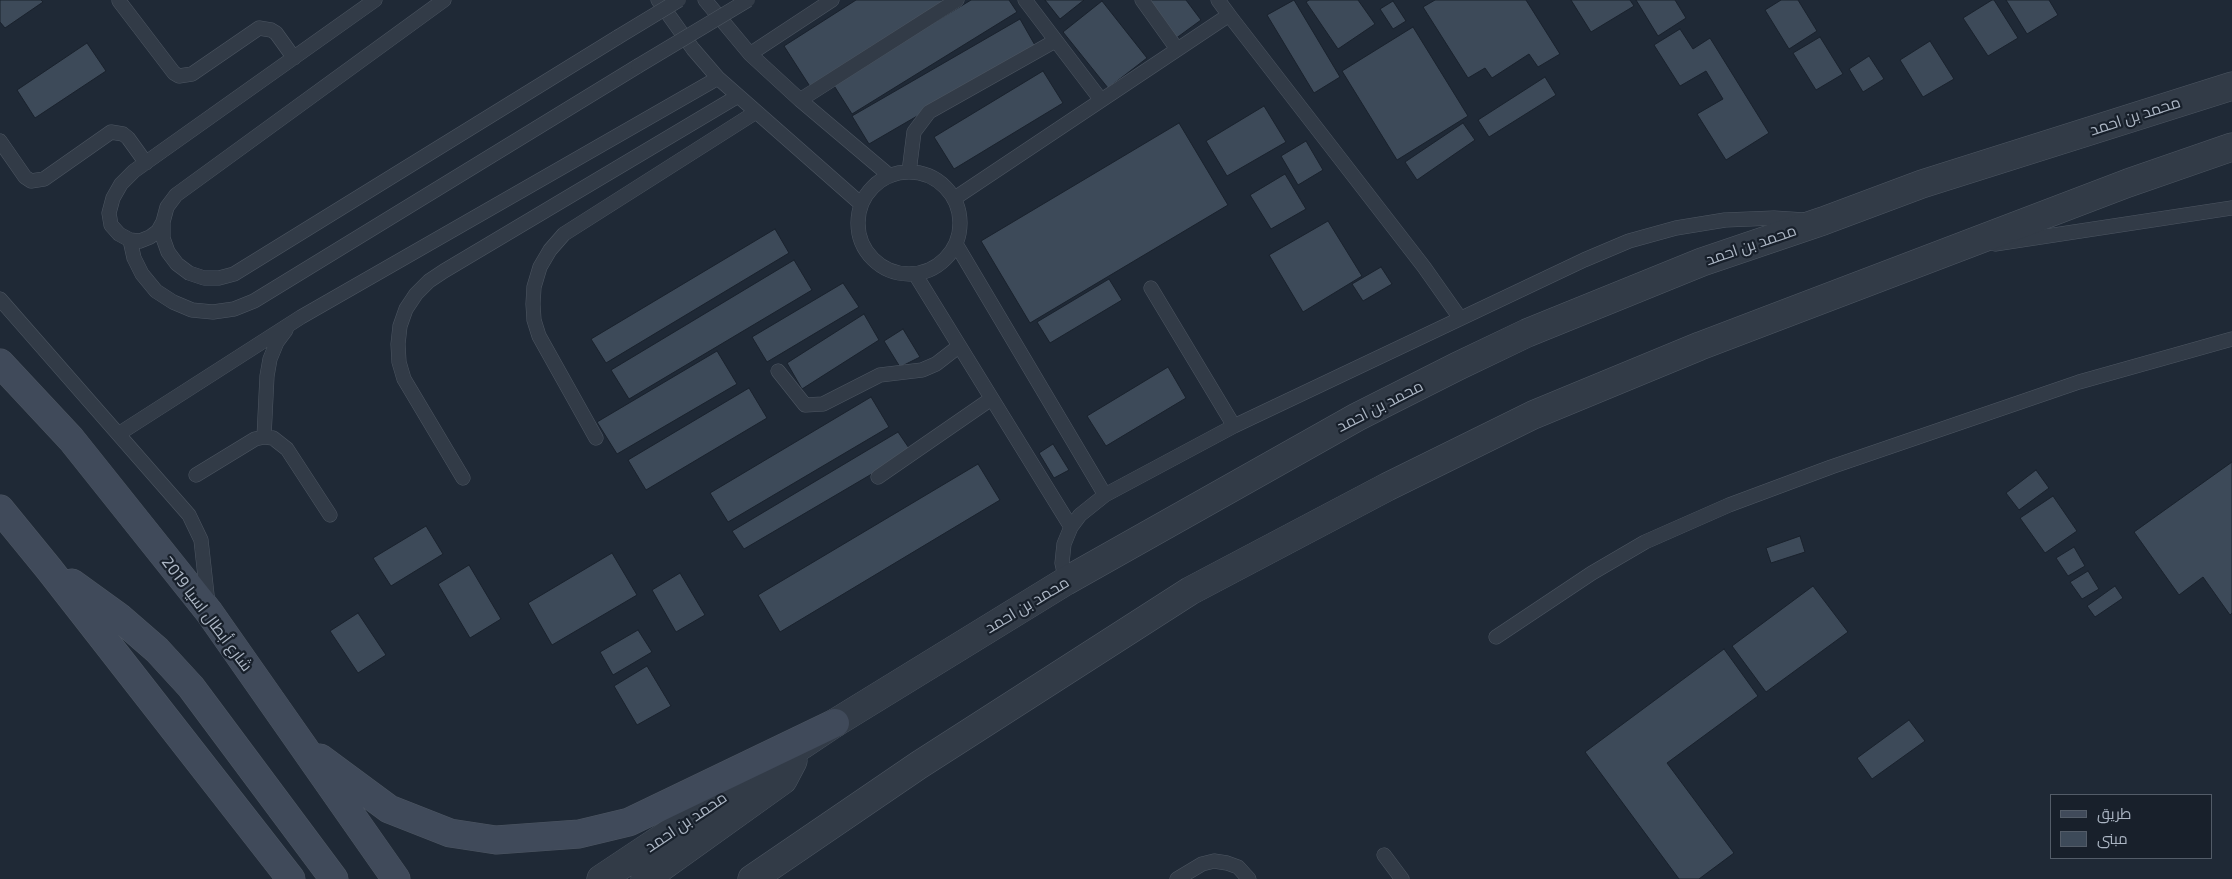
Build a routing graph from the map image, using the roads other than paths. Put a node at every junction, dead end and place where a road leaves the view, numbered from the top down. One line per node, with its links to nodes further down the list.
1 (375, 0): 17 (lane)
2 (444, 0): 33 (lane)
3 (658, 0): 18 (lane)
4 (679, 0): 33 (lane, bridge)
5 (705, 0): 16 (lane)
6 (748, 0): 34 (lane, bridge)
7 (832, 0): 16 (lane)
8 (957, 0): 21 (lane)
9 (1025, 0): 14 (lane)
10 (1142, 0): 15 (lane)
11 (1218, 0): 13 (lane)
12 (119, 1): 17 (lane)
13 (1229, 15): 15 (lane); 41 (lane)
14 (1055, 41): 22 (lane); 27 (lane)
15 (1177, 49): 22 (lane)
16 (750, 54): 21 (lane)
17 (294, 58): 26 (lane)
18 (718, 78): 20 (lane); 40 (lane)
19 (2232, 86): 32 (street, محمد بن احمد)
20 (738, 96): 23 (lane); 53 (lane)
21 (800, 100): 28 (lane)
22 (1101, 100): 29 (lane)
23 (756, 112): 30 (lane); 50 (lane)
24 (0, 141): 26 (lane)
25 (2232, 147): 36 (street)
26 (146, 163): 34 (lane)
27 (909, 172): 28 (lane); 29 (lane)
28 (890, 176): 30 (lane)
29 (954, 198): 35 (lane)
30 (861, 204): 37 (lane)
31 (2232, 208): 36 (lane)
32 (1823, 221): 41 (lane); 59 (street, محمد بن احمد)
33 (163, 222): 34 (lane)
34 (130, 240)
35 (956, 244): 37 (lane); 54 (lane)
36 (1952, 250): 71 (street)
37 (915, 274): 43 (lane)
38 (1151, 288): 47 (lane)
39 (0, 299): 48 (lane)
40 (301, 317): 48 (lane); 49 (lane)
41 (1460, 318): 47 (lane)
42 (2232, 339): 61 (lane)
43 (958, 347): 45 (lane); 46 (lane)
44 (0, 363): 60 (main road, شارع أبطال اسيا 2019)
45 (778, 371)
46 (991, 399): 52 (lane); 57 (lane)
47 (1234, 426): 54 (lane)
48 (120, 433): 60 (lane)
49 (264, 437): 51 (lane); 56 (lane)
50 (596, 438)
51 (196, 475)
52 (878, 477)
53 (463, 478)
54 (1105, 495): 57 (lane)
55 (0, 509): 58 (main road)
56 (330, 515)
57 (1071, 527): 59 (lane)
58 (49, 568): 66 (main road); 67 (main road)
59 (1066, 581): 62 (street, محمد بن احمد)
60 (209, 612): 63 (main road, شارع أبطال اسيا 2019)
61 (1496, 637)
62 (835, 723): 63 (main road); 64 (street, محمد بن احمد)
63 (299, 742): 68 (main road, شارع أبطال اسيا 2019)
64 (800, 746): 69 (street, محمد بن احمد); 70 (street)
65 (1384, 855): 74 (lane)
66 (284, 873)
67 (334, 879)
68 (396, 879)
69 (601, 879)
70 (645, 879)
71 (752, 879)
72 (1177, 879): 73 (lane)
73 (1249, 879)
74 (1402, 879)

